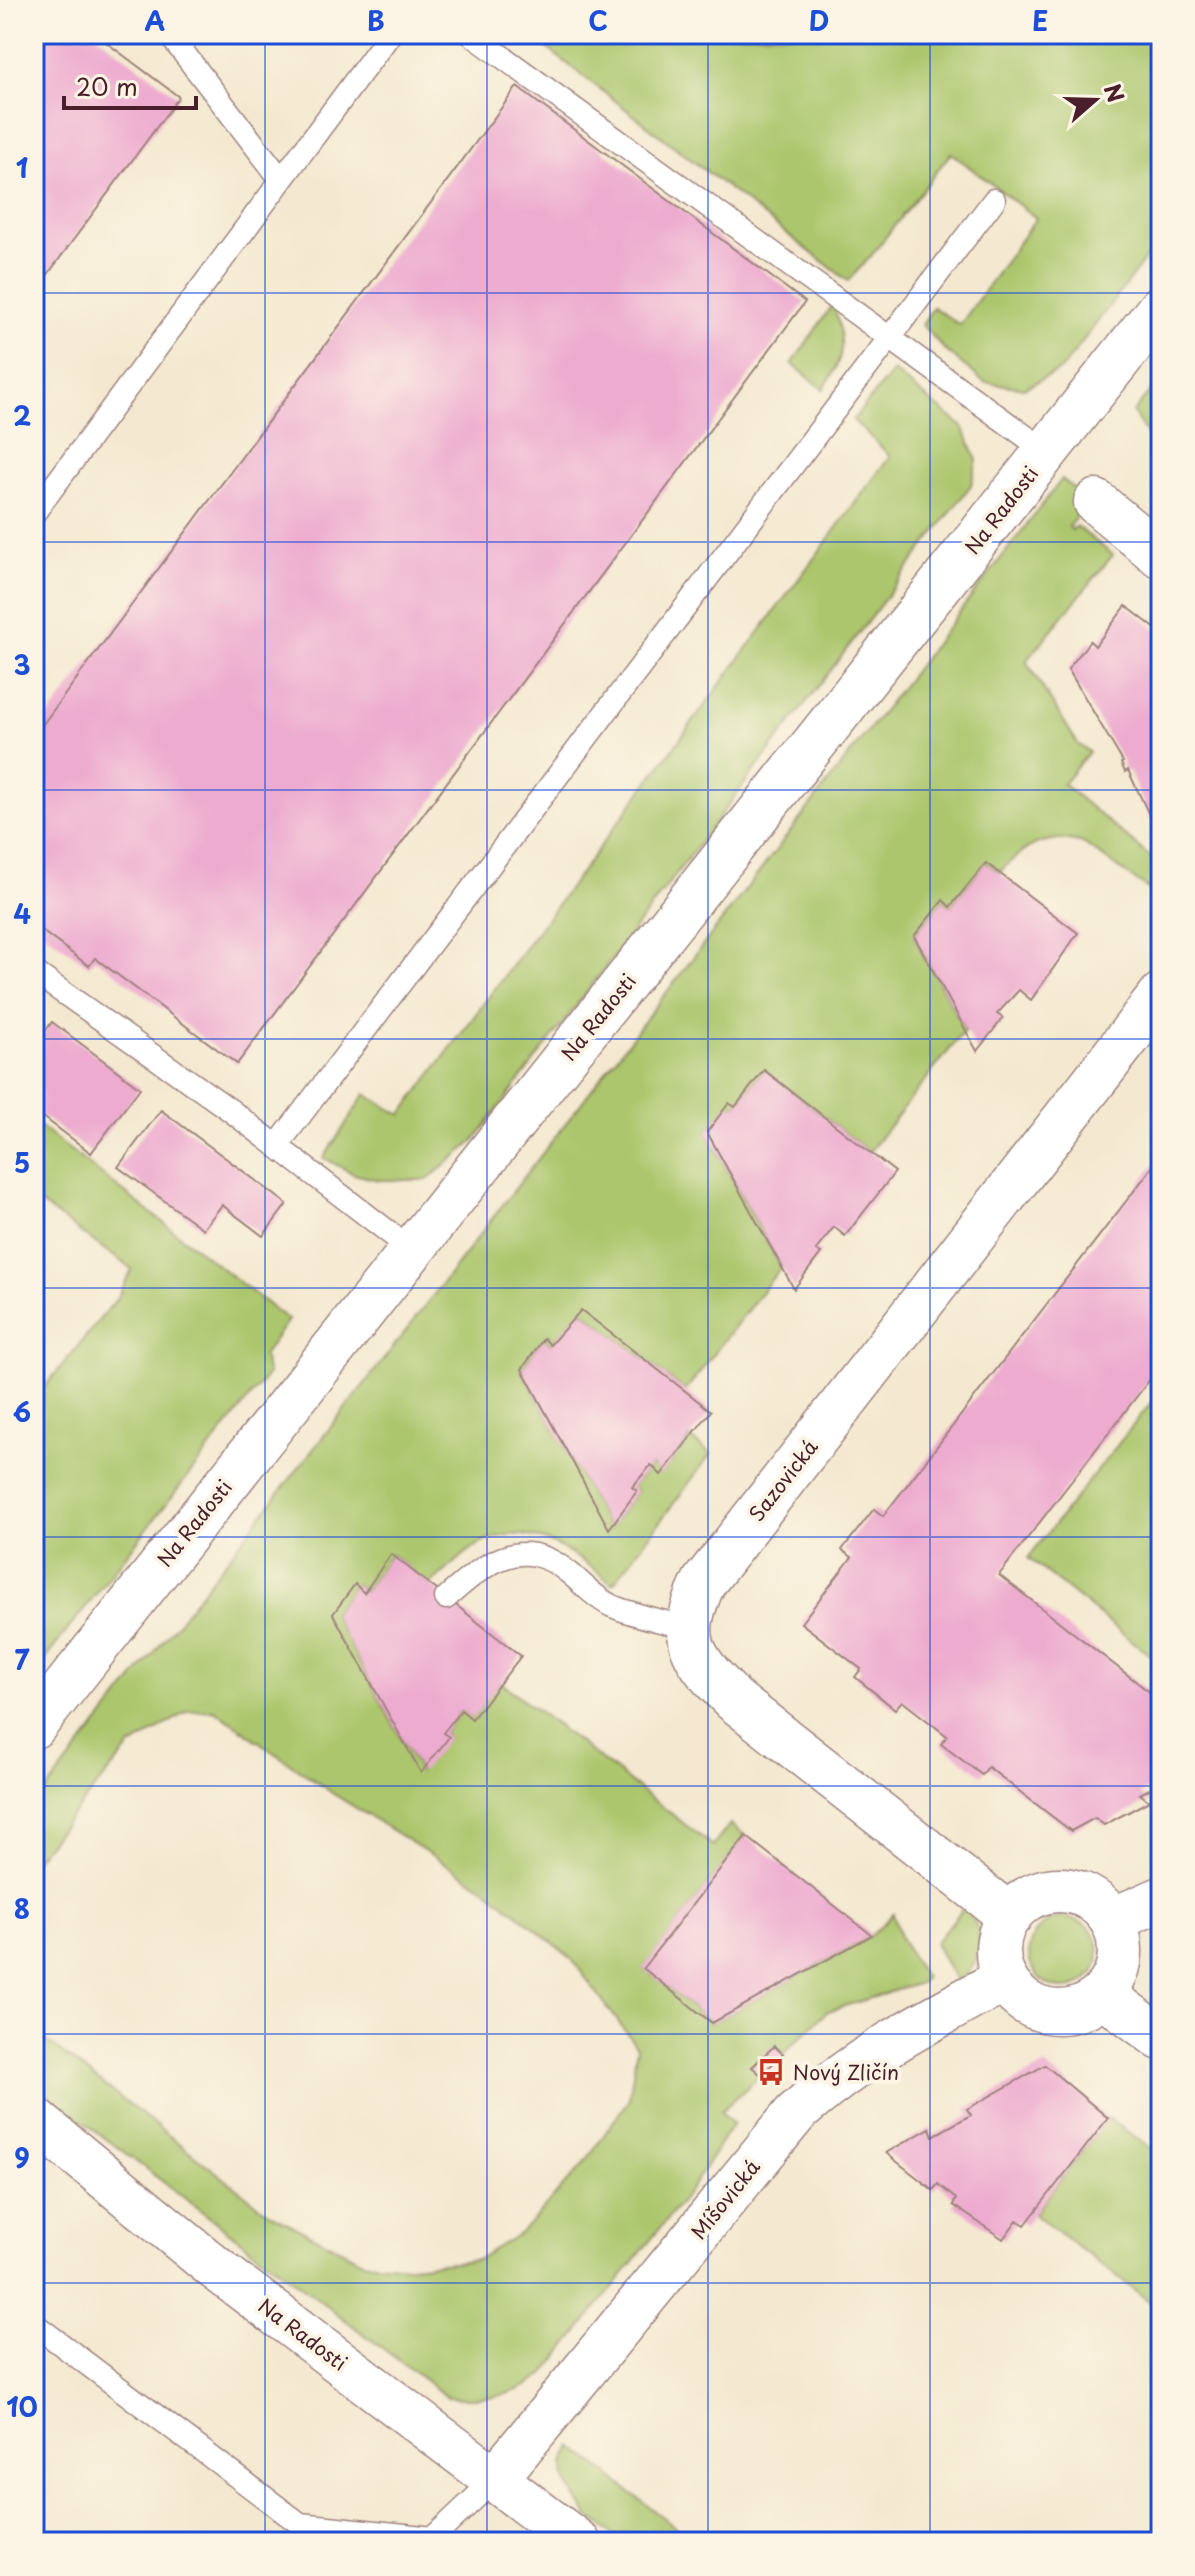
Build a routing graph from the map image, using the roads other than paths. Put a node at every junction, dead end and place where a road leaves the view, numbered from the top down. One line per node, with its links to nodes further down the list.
1 (169, 34): 4 (lane)
2 (390, 34): 4 (lane)
3 (471, 34): 7 (lane)
4 (280, 178): 10 (lane)
5 (994, 200): 7 (lane)
6 (1161, 307): 8 (street, Na Radosti)
7 (888, 340): 8 (lane); 14 (lane)
8 (1047, 452): 15 (street, Na Radosti)
9 (1096, 502): 11 (street)
10 (34, 513)
11 (1161, 556)
12 (34, 972): 14 (lane)
13 (1161, 995): 17 (street, Sazovická)
14 (277, 1146): 15 (lane)
15 (412, 1250): 18 (street, Na Radosti)
16 (446, 1598): 17 (lane)
17 (688, 1628): 20 (street)
18 (34, 1726)
19 (1161, 1899): 21 (street)
20 (1010, 1916): 21 (street); 22 (street)
21 (1112, 1920): 23 (street)
22 (1005, 1979): 23 (street); 27 (street, Míšovická)
23 (1103, 1995): 24 (street)
24 (1161, 2038)
25 (34, 2119): 27 (street, Na Radosti)
26 (34, 2324): 27 (lane)
27 (495, 2479): 28 (street, Na Radosti)
28 (578, 2542)

